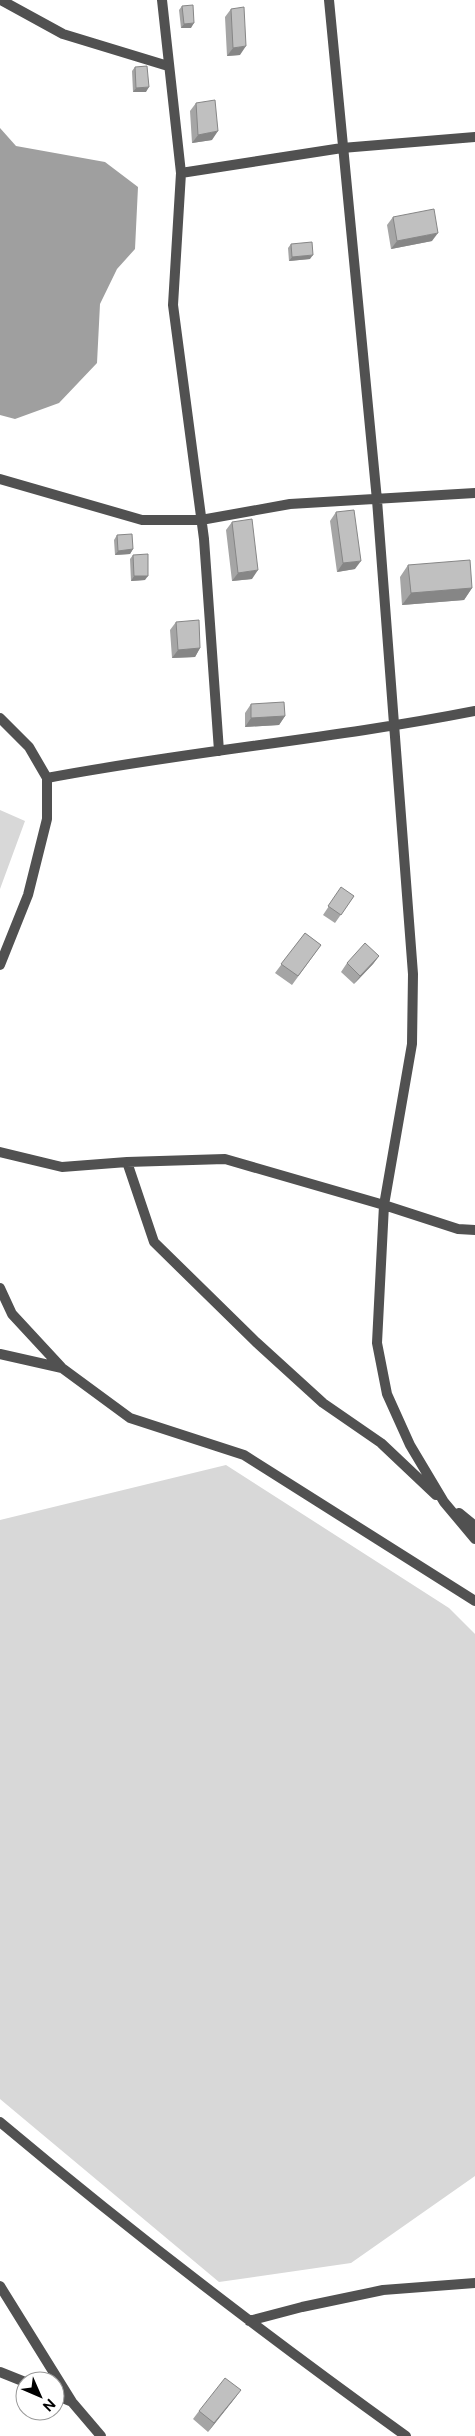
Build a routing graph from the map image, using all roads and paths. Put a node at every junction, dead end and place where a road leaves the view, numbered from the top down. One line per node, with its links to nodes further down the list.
1 (1, 0): 4 (street)
2 (162, 0): 4 (street)
3 (329, 0): 6 (street)
4 (168, 66): 7 (street)
5 (475, 137): 6 (street)
6 (342, 148): 7 (street); 10 (street)
7 (181, 173): 11 (street)
8 (0, 479): 11 (street)
9 (475, 493): 10 (street)
10 (377, 500): 11 (street); 14 (street)
11 (201, 520): 15 (street)
12 (475, 711): 14 (street)
13 (0, 718): 16 (street)
14 (393, 727): 15 (street); 20 (street)
15 (219, 751): 16 (street)
16 (47, 778): 17 (street)
17 (0, 965)
18 (0, 1152): 19 (street)
19 (127, 1162): 20 (street); 25 (street)
20 (384, 1205): 21 (street); 25 (street)
21 (475, 1230)
22 (0, 1288): 24 (street)
23 (0, 1354): 24 (street)
24 (62, 1368): 28 (street)
25 (444, 1502): 26 (street); 27 (street)
26 (475, 1526)
27 (475, 1539)
28 (475, 1601)
29 (0, 2122): 32 (street)
30 (475, 2283): 32 (street)
31 (0, 2286): 36 (street)
32 (250, 2322): 38 (street)
33 (0, 2372): 34 (street)
34 (15, 2378)
35 (65, 2399): 36 (street)
36 (72, 2402): 37 (street)
37 (101, 2436)
38 (406, 2436)

